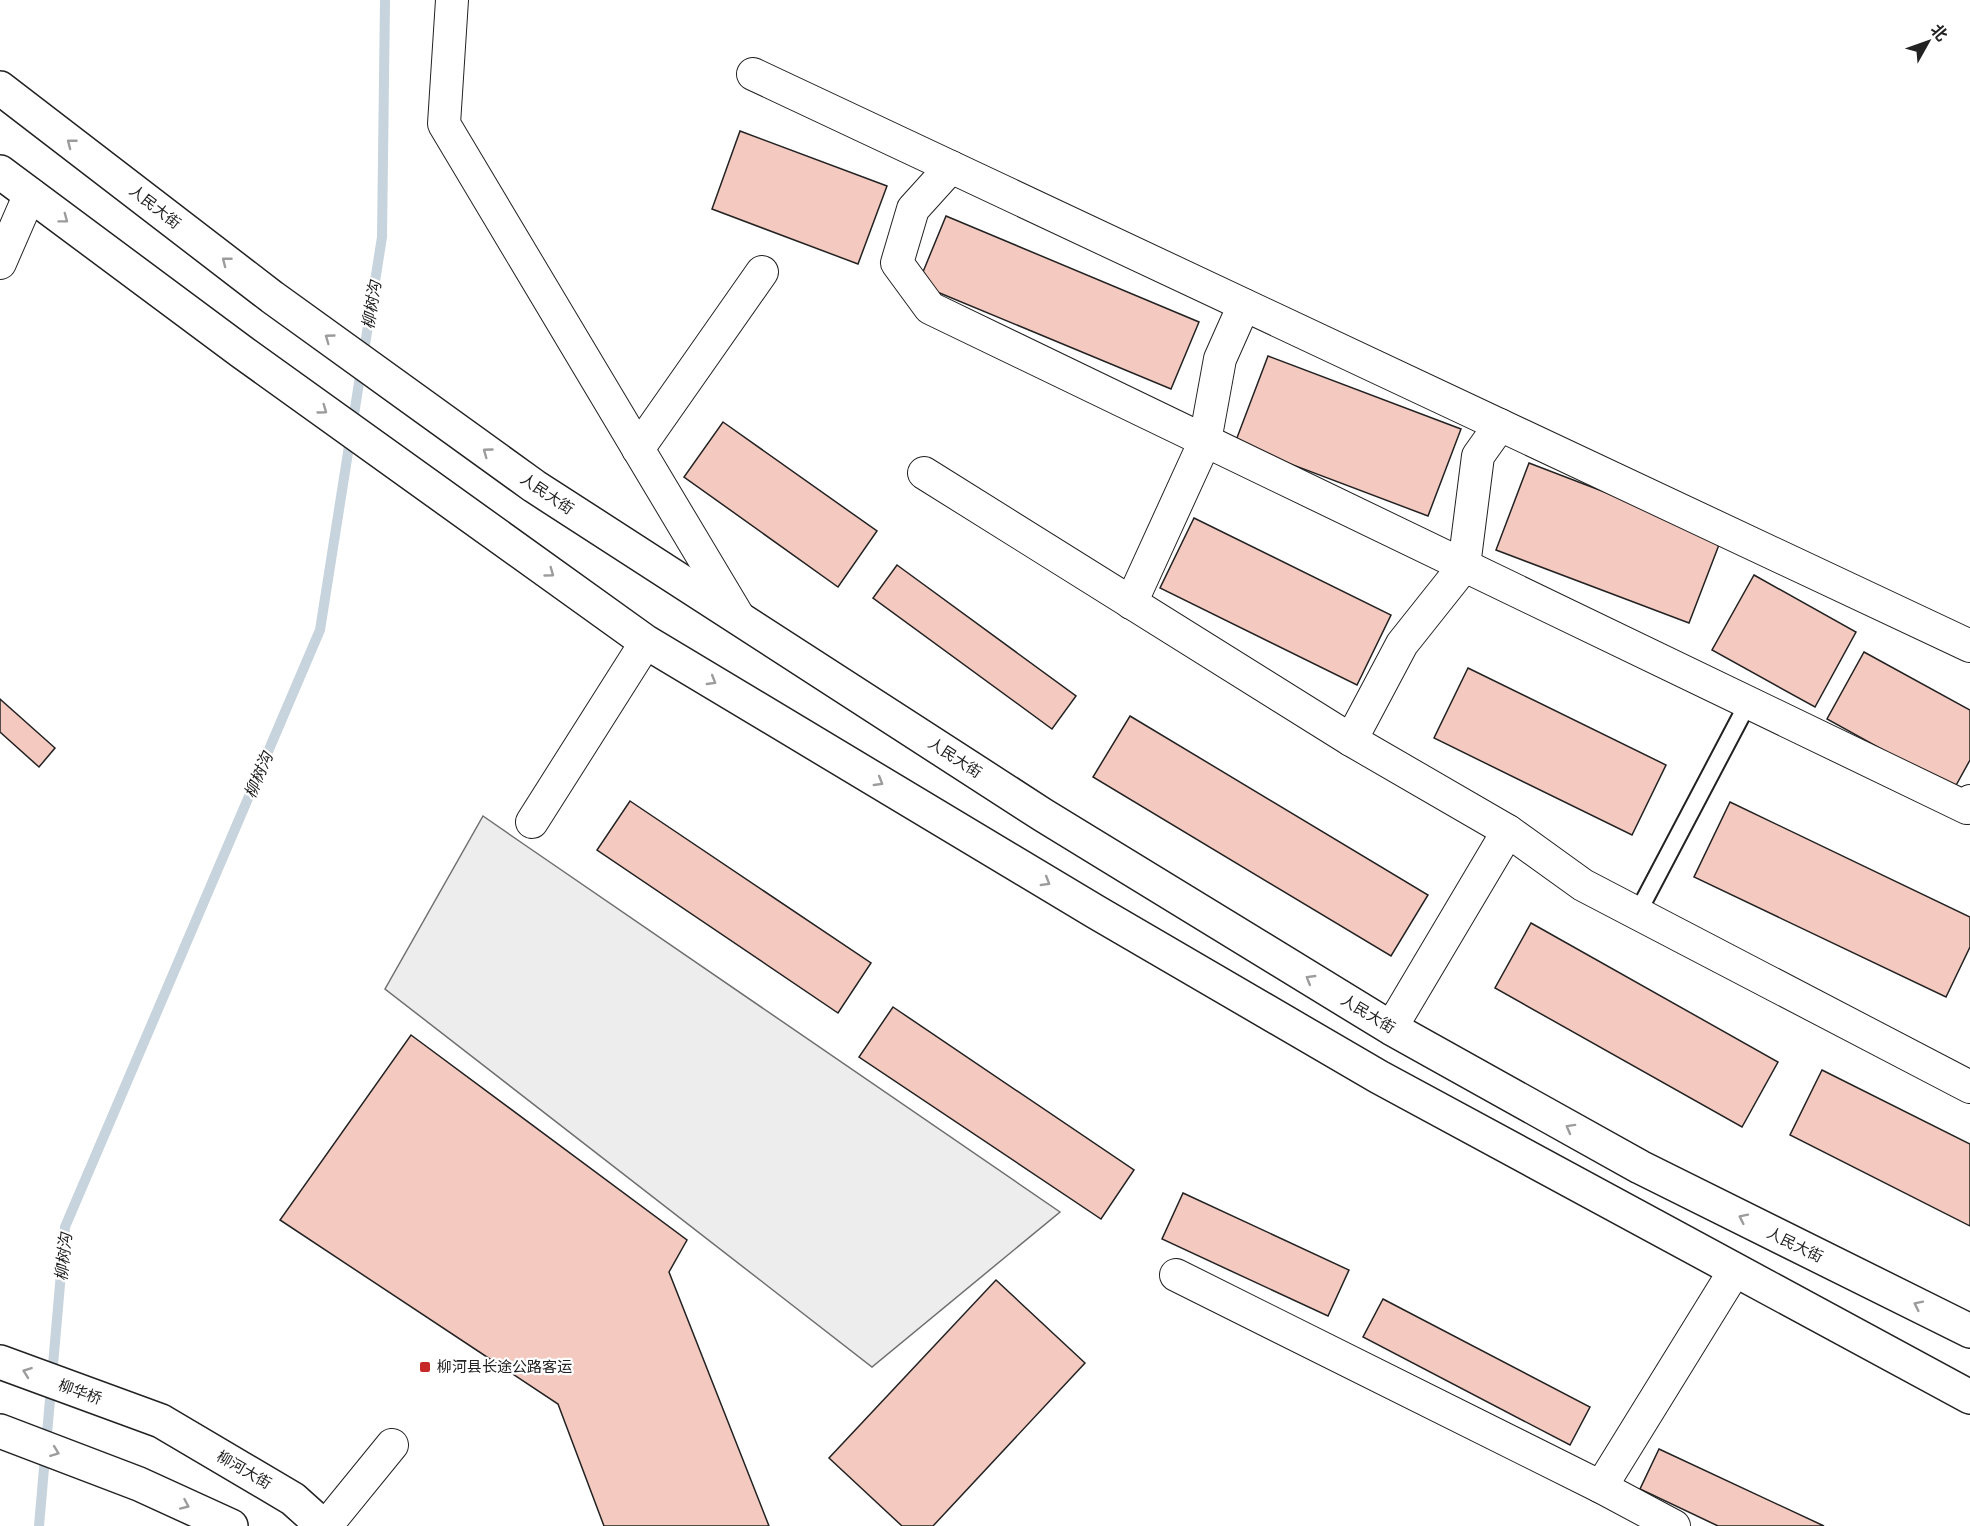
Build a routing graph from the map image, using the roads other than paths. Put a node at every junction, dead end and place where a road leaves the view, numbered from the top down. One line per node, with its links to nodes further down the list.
1 (452, 0): 12 (street)
2 (753, 74): 4 (street)
3 (0, 88): 16 (street, 人民大街, one-way to 3)
4 (951, 167): 9 (street); 11 (street)
5 (0, 172): 6 (street)
6 (30, 194): 7 (street); 17 (street, one-way to 17)
7 (0, 263)
8 (762, 272): 12 (street)
9 (1244, 305): 10 (street); 11 (street)
10 (1500, 425): 14 (street); 18 (street)
11 (1205, 441): 14 (street); 15 (street)
12 (638, 449): 16 (street)
13 (924, 473): 15 (street)
14 (1464, 566): 19 (street); 20 (street)
15 (1131, 603): 20 (street)
16 (738, 616): 25 (street, 人民大街, one-way to 16)
17 (646, 642): 22 (street); 27 (street, one-way to 27)
18 (1970, 646)
19 (1748, 703): 21 (street); 24 (lane)
20 (1351, 740): 23 (street)
21 (1970, 801)
22 (532, 822)
23 (1508, 831): 24 (street); 25 (street)
24 (1637, 914): 26 (street)
25 (1391, 1028): 29 (street, 人民大街, one-way to 25)
26 (1970, 1087)
27 (1735, 1270): 31 (street); 35 (street)
28 (1176, 1275): 35 (street)
29 (1970, 1331)
30 (0, 1362): 32 (street, 柳华桥, one-way to 30)
31 (1970, 1397)
32 (161, 1421): 37 (street, 柳河大街)
33 (0, 1431): 36 (street, one-way to 36)
34 (392, 1445): 37 (street)
35 (1601, 1487): 38 (street)
36 (231, 1526)
37 (325, 1526)
38 (1674, 1526)

